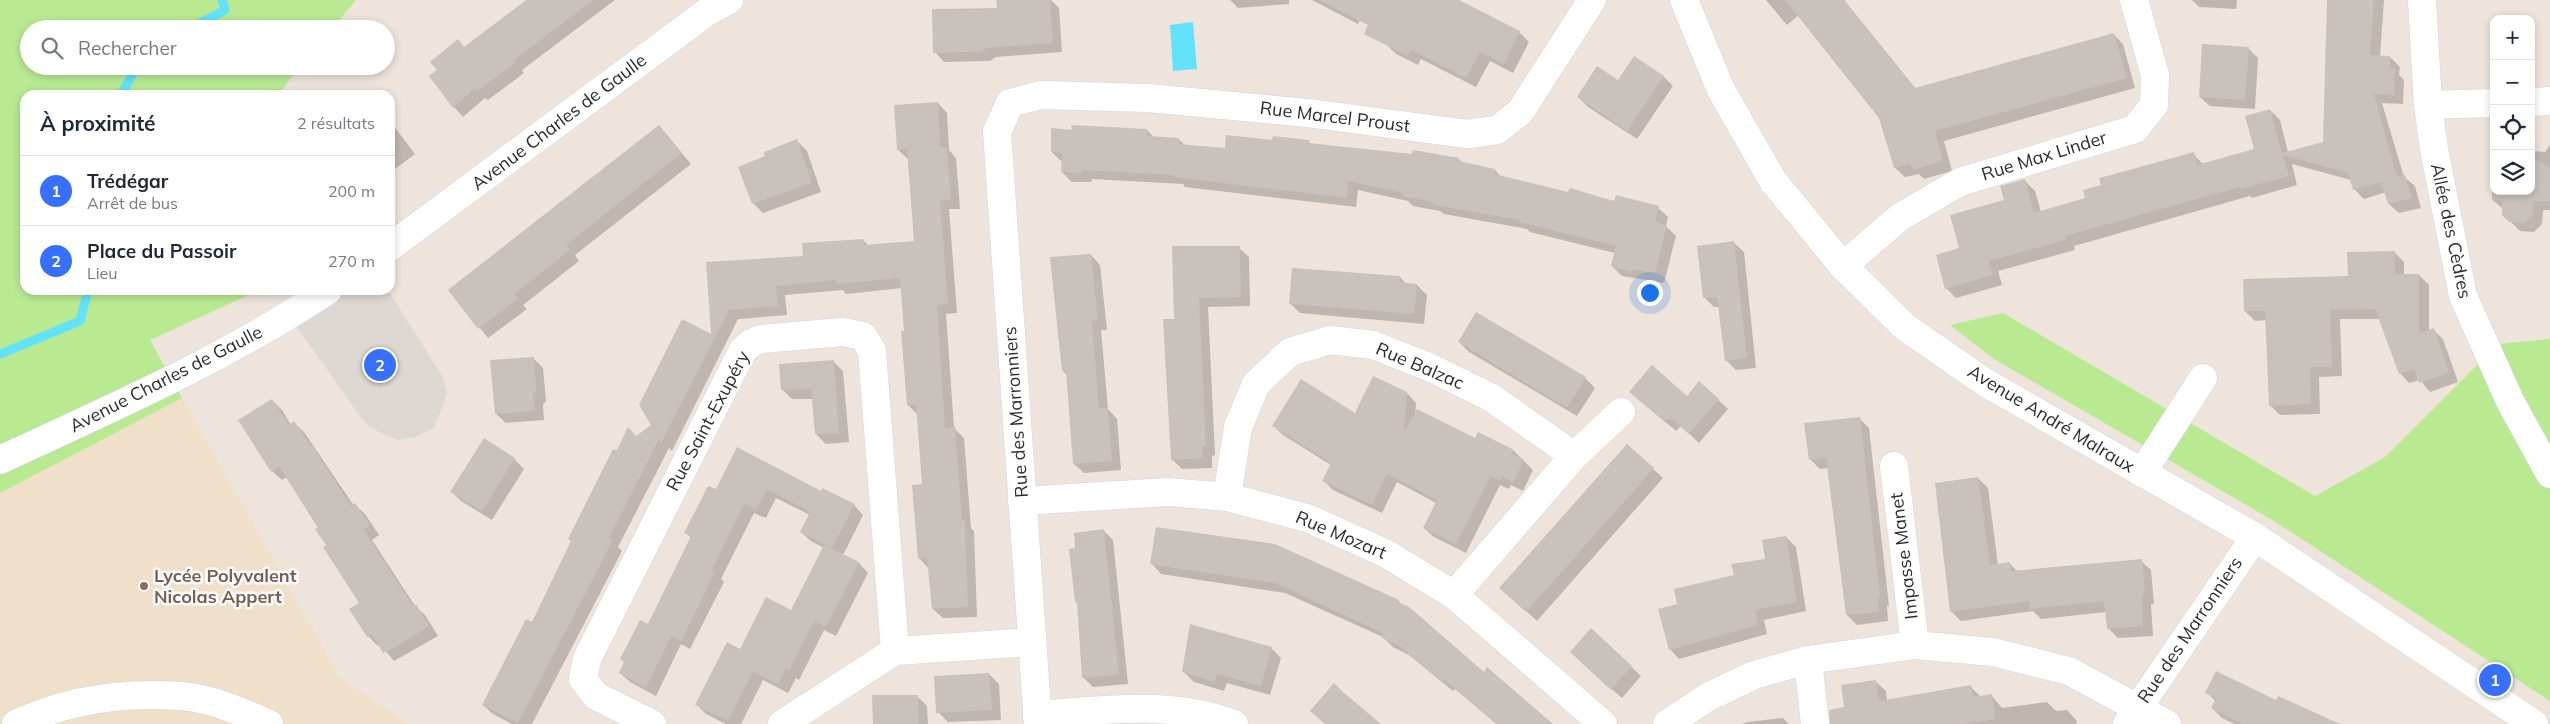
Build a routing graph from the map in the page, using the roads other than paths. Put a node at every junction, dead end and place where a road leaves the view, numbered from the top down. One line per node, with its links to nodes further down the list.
1 (1592, 0): 8 (street, Rue Marcel Proust)
2 (1684, 0): 12 (street, Avenue André Malraux)
3 (2134, 0): 12 (street, Rue Max Linder)
4 (2422, 0): 10 (street, Allée des Cèdres)
5 (712, 4): 11 (street, Avenue Charles de Gaulle)
6 (2550, 101): 7 (street)
7 (2535, 102)
8 (1010, 103): 22 (street, Rue des Marronniers)
9 (2490, 103): 10 (street)
10 (2428, 105): 20 (street, Allée des Cèdres)
11 (395, 243)
12 (1844, 266): 19 (street, Avenue André Malraux)
13 (320, 295): 17 (street, Avenue Charles de Gaulle)
14 (2203, 378): 19 (street)
15 (1621, 412): 16 (street)
16 (1574, 456): 21 (street, Rue Balzac); 24 (street)
17 (0, 460)
18 (1894, 466): 26 (street, Impasse Manet)
19 (2142, 473): 23 (street, Avenue André Malraux)
20 (2550, 474)
21 (1227, 496): 22 (street, Rue Mozart); 24 (street, Rue Mozart)
22 (1022, 501): 25 (street, Rue des Marronniers)
23 (2254, 537): 29 (street, Rue des Marronniers); 40 (street, Avenue André Malraux)
24 (1454, 595): 36 (street, Rue Mozart)
25 (1032, 642): 27 (street); 30 (street, Rue des Marronniers)
26 (1915, 645): 28 (street); 29 (street)
27 (895, 651): 33 (street, Rue Saint-Exupéry); 34 (street)
28 (1808, 660): 37 (street); 38 (street)
29 (2132, 716): 39 (street)
30 (1037, 720): 35 (street)
31 (16, 724): 32 (street)
32 (269, 724)
33 (652, 724)
34 (782, 724)
35 (1234, 724)
36 (1603, 724)
37 (1667, 724)
38 (1816, 724)
39 (2168, 724)
40 (2534, 724)

